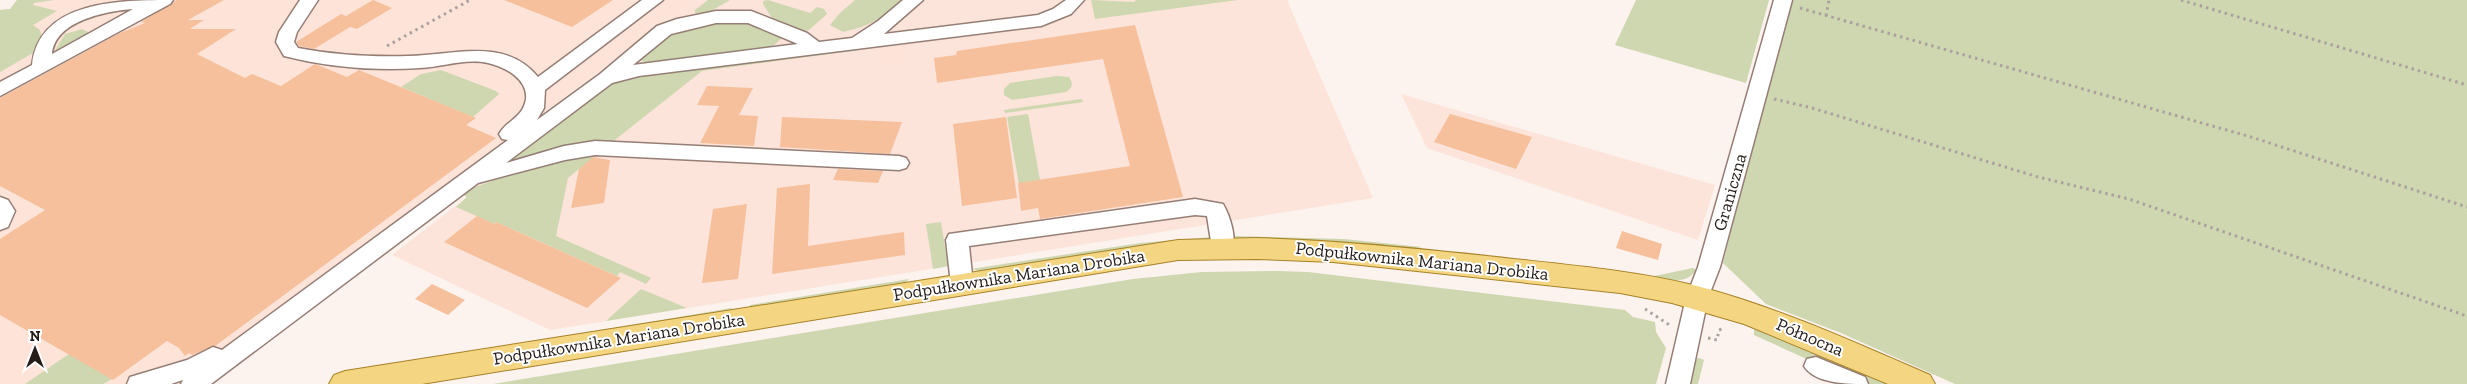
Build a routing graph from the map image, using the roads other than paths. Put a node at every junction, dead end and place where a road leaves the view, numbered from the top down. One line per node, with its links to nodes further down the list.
1 (309, 0): 11 (street)
2 (654, 0): 11 (street)
3 (914, 0): 7 (street)
4 (1075, 0): 7 (street)
5 (162, 1): 9 (street); 9 (street)
6 (1783, 2): 19 (street, Graniczna)
7 (856, 42): 8 (street)
8 (814, 47): 10 (street); 10 (street)
9 (40, 68): 12 (street)
10 (605, 79): 14 (street)
11 (535, 88): 21 (street)
12 (0, 90)
13 (899, 163): 14 (street)
14 (461, 184): 22 (street)
15 (0, 205): 16 (street)
16 (0, 222)
17 (1223, 248): 18 (main road, Podpułkownika Mariana Drobika); 18 (street); 19 (main road, Podpułkownika Mariana Drobika)
18 (962, 284): 23 (main road, Podpułkownika Mariana Drobika)
19 (1697, 298): 24 (street, Graniczna); 26 (main road, Północna)
20 (1816, 366): 25 (street, Północna)
21 (139, 384)
22 (193, 384)
23 (344, 384)
24 (1678, 384)
25 (1856, 384)
26 (1919, 384)

